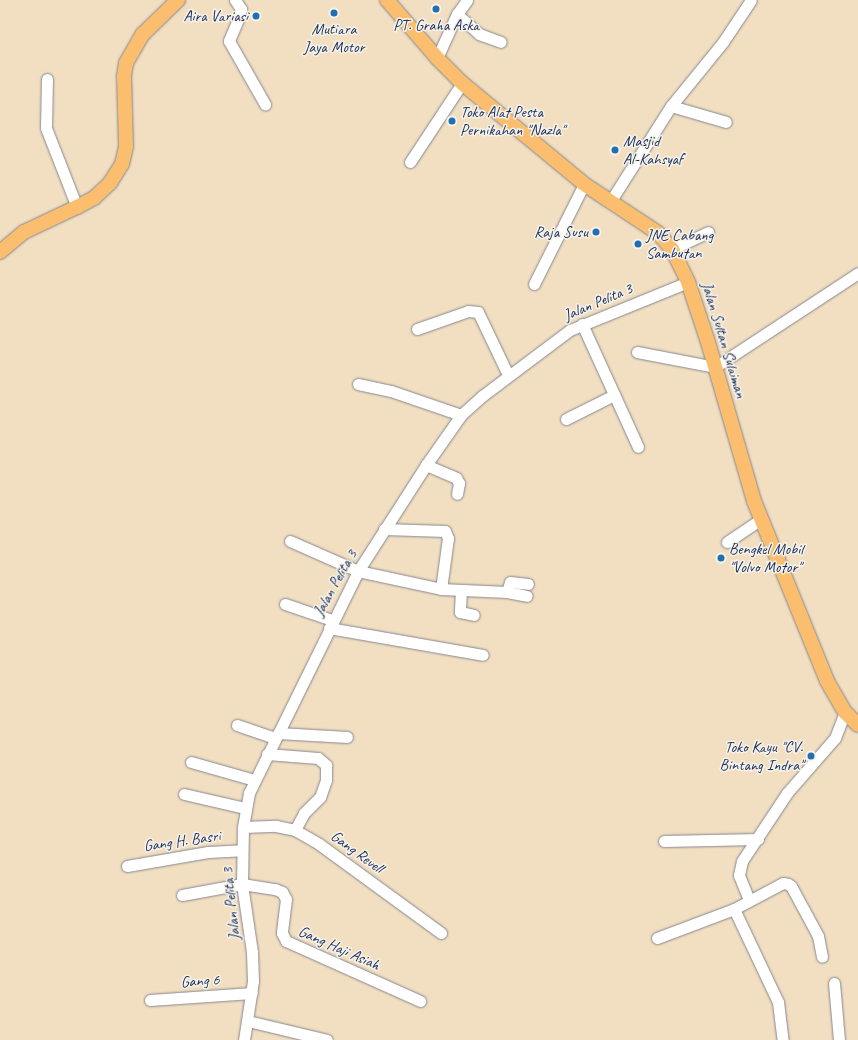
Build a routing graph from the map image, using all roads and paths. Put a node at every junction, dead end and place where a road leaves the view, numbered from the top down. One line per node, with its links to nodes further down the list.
1 (178, 0): 17 (main road)
2 (235, 0): 11 (street)
3 (387, 0): 8 (main road, Jalan Sultan Sulaiman)
4 (467, 0): 6 (street)
5 (751, 0): 12 (street)
6 (457, 14): 7 (street); 8 (street)
7 (501, 42)
8 (437, 58): 10 (main road, Jalan Sultan Sulaiman)
9 (46, 79): 17 (street)
10 (462, 83): 14 (street); 15 (main road, Jalan Sultan Sulaiman)
11 (265, 104)
12 (671, 106): 13 (street); 16 (street)
13 (726, 122)
14 (410, 162)
15 (584, 184): 16 (main road, Jalan Sultan Sulaiman); 23 (street)
16 (610, 202): 19 (main road, Jalan Sultan Sulaiman)
17 (77, 207): 20 (main road)
18 (708, 232): 19 (street)
19 (672, 249): 22 (main road, Jalan Sultan Sulaiman)
20 (0, 252)
21 (858, 274): 27 (street)
22 (688, 282): 24 (street, Jalan Pelita 3); 27 (main road, Jalan Sultan Sulaiman)
23 (534, 284)
24 (582, 324): 28 (street, Jalan Pelita 3); 30 (street)
25 (417, 329): 28 (street)
26 (637, 352): 27 (street)
27 (715, 367): 36 (main road, Jalan Sultan Sulaiman)
28 (508, 375): 31 (street, Jalan Pelita 3)
29 (358, 384): 31 (street)
30 (614, 395): 32 (street); 33 (street)
31 (461, 415): 34 (street, Jalan Pelita 3)
32 (566, 419)
33 (638, 447)
34 (426, 465): 35 (street); 37 (street, Jalan Pelita 3)
35 (457, 494)
36 (761, 519): 39 (street); 50 (main road, Jalan Sultan Sulaiman)
37 (384, 529): 40 (street, Jalan Pelita 3); 42 (street)
38 (290, 541): 40 (street)
39 (727, 542)
40 (358, 571): 42 (street); 48 (street, Jalan Pelita 3)
41 (528, 584): 44 (street)
42 (441, 589): 43 (street)
43 (461, 590): 44 (street); 47 (street)
44 (507, 592): 45 (street)
45 (527, 596)
46 (285, 604): 48 (street)
47 (474, 615)
48 (331, 624): 49 (street); 53 (street, Jalan Pelita 3)
49 (483, 655)
50 (845, 712): 52 (main road, Jalan Sultan Sulaiman); 62 (street)
51 (237, 725): 53 (street)
52 (858, 725)
53 (277, 736): 54 (street); 55 (street, Jalan Pelita 3)
54 (347, 737)
55 (267, 754): 57 (street, Jalan Pelita 3); 61 (street)
56 (191, 762): 57 (street)
57 (254, 780): 59 (street, Jalan Pelita 3)
58 (184, 794): 59 (street)
59 (245, 808): 60 (street, Jalan Pelita 3)
60 (243, 828): 61 (street, Gang Revell); 64 (street, Jalan Pelita 3)
61 (295, 830): 70 (street, Gang Revell)
62 (758, 839): 63 (street); 68 (street)
63 (664, 841)
64 (242, 850): 65 (street, Gang H. Basri); 66 (street, Jalan Pelita 3)
65 (127, 866)
66 (242, 884): 67 (street, Gang Haji Asiah); 74 (street, Jalan Pelita 3); 76 (street, Gang Haji Asiah)
67 (182, 895)
68 (749, 900): 69 (street); 72 (street)
69 (734, 909): 71 (street); 80 (street)
70 (441, 933)
71 (657, 938)
72 (822, 958)
73 (834, 983): 81 (street)
74 (252, 993): 75 (street, Gang 6); 77 (street, Jalan Pelita 3)
75 (150, 1000)
76 (420, 1001)
77 (248, 1021): 78 (street, Jalan Pelita 3); 79 (street)
78 (244, 1040)
79 (327, 1040)
80 (783, 1040)
81 (839, 1040)

